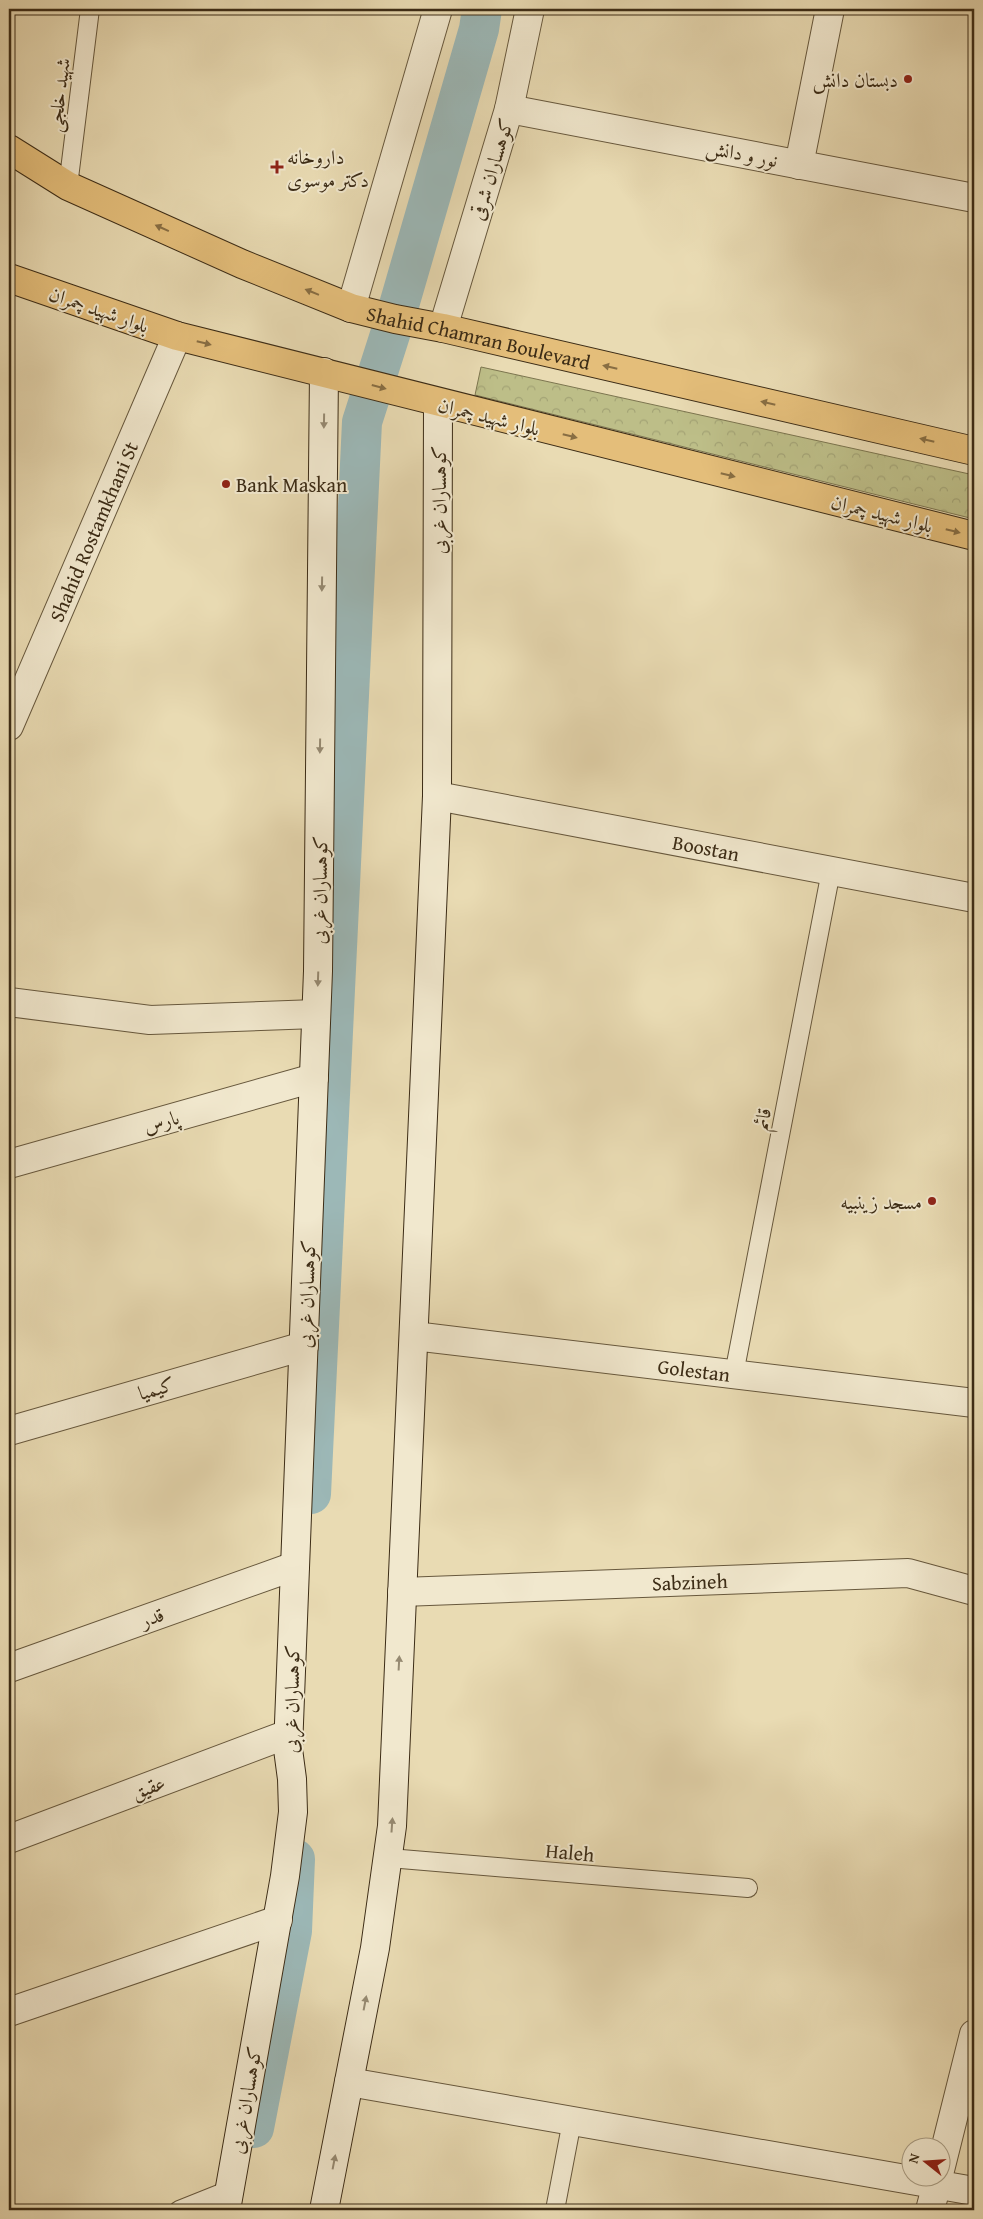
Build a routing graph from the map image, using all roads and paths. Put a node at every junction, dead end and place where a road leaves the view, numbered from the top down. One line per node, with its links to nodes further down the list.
1 (90, 9): 8 (lane, شهید خلجی)
2 (438, 9): 11 (street)
3 (530, 9): 5 (street, کوهساران شرقی)
4 (830, 9): 7 (street)
5 (509, 109): 7 (street, نور و دانش); 12 (street, کوهساران شرقی)
6 (9, 149): 8 (main road, Shahid Chamran Boulevard)
7 (800, 164): 9 (street, نور و دانش)
8 (68, 186): 11 (main road, Shahid Chamran Boulevard, one-way to 8)
9 (974, 198)
10 (9, 278): 13 (main road, بلوار شهید چمران)
11 (351, 308): 12 (main road, Shahid Chamran Boulevard)
12 (443, 328): 16 (main road, Shahid Chamran Boulevard, one-way to 12)
13 (177, 336): 14 (main road, بلوار شهید چمران, one-way to 14); 18 (street, Shahid Rostamkhani St)
14 (324, 372): 15 (main road, بلوار شهید چمران, one-way to 15); 23 (street, کوهساران غربی, one-way to 23)
15 (438, 403): 17 (main road, بلوار شهید چمران, one-way to 17); 19 (street, کوهساران غربی)
16 (974, 451)
17 (974, 536)
18 (9, 726)
19 (437, 796): 20 (street, Boostan); 26 (street, کوهساران غربی)
20 (831, 871): 21 (street, Boostan); 28 (lane, قائم)
21 (974, 898)
22 (9, 1002): 23 (street)
23 (316, 1014): 24 (street, کوهساران غربی)
24 (314, 1078): 25 (street, پارس); 27 (street, کوهساران غربی)
25 (9, 1164)
26 (414, 1336): 28 (street, Golestan); 33 (street, کوهساران غربی)
27 (304, 1346): 30 (street, کیمیا); 31 (street, کوهساران غربی)
28 (734, 1374): 29 (street, Golestan)
29 (974, 1403)
30 (9, 1431)
31 (295, 1566): 34 (street, قدر); 35 (street, کوهساران غربی)
32 (974, 1591): 33 (street, Sabzineh)
33 (402, 1592): 37 (street, کوهساران غربی, one-way to 33)
34 (9, 1668)
35 (288, 1734): 36 (street, عقیق); 39 (street, کوهساران غربی)
36 (9, 1839)
37 (389, 1858): 38 (lane, Haleh); 42 (street, کوهساران غربی, one-way to 37)
38 (748, 1888)
39 (278, 1920): 40 (street); 49 (street, کوهساران غربی)
40 (9, 2012)
41 (974, 2034): 44 (street)
42 (349, 2082): 43 (street); 51 (street, کوهساران غربی, one-way to 42)
43 (572, 2121): 45 (street); 52 (lane)
44 (949, 2136)
45 (900, 2171)
46 (950, 2181): 48 (street)
47 (937, 2186): 53 (street)
48 (974, 2191)
49 (228, 2200): 50 (lane)
50 (179, 2210)
51 (324, 2210)
52 (555, 2210)
53 (930, 2210)

